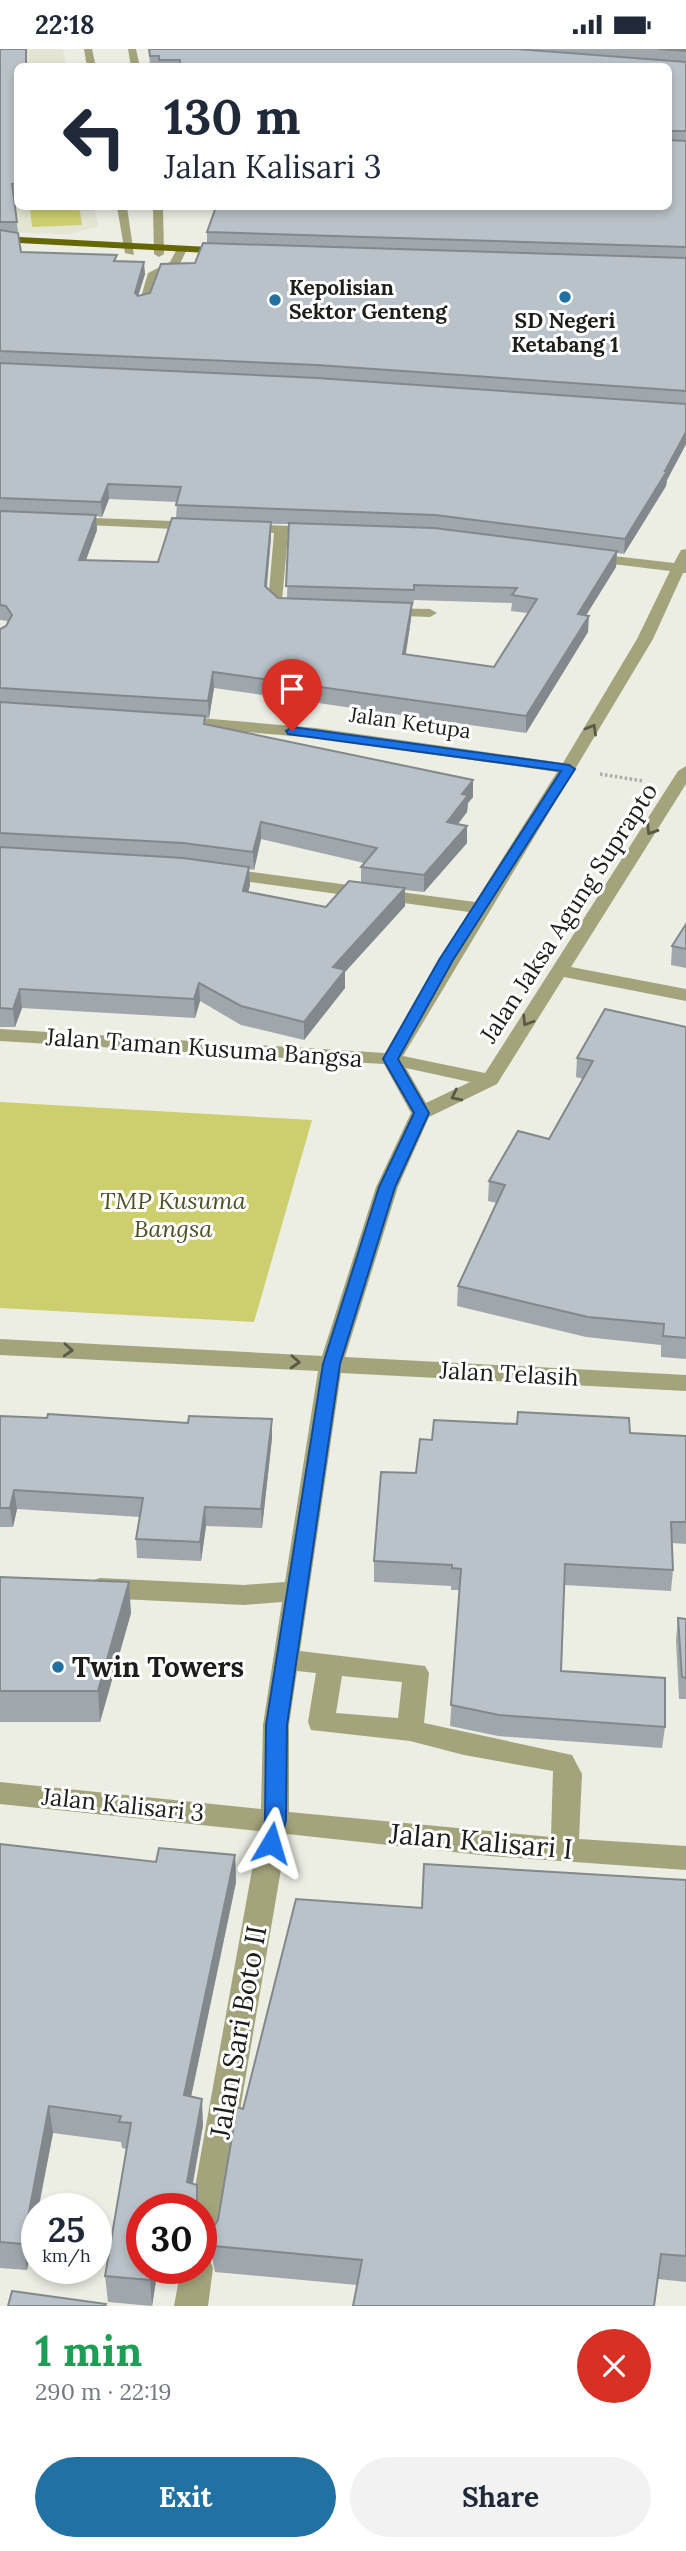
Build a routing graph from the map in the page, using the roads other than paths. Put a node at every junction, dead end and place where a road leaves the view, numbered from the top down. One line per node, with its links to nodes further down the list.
1 (122, 210): 8 (street)
2 (158, 210): 5 (street)
3 (0, 239): 8 (main road)
4 (0, 248): 8 (main road)
5 (159, 249): 6 (main road); 8 (main road)
6 (179, 249): 7 (main road); 8 (street)
7 (237, 251)
8 (138, 259): 9 (street)
9 (142, 305)
10 (60, 521): 11 (street)
11 (281, 529): 12 (street); 15 (street)
12 (337, 532)
13 (572, 555): 14 (street)
14 (683, 563): 19 (street, one-way to 14)
15 (307, 609)
16 (362, 611): 17 (street)
17 (430, 613)
18 (157, 720): 19 (street, Jalan Ketupa)
19 (569, 769): 22 (street)
20 (684, 782): 23 (street, Jalan Jaksa Agung Suprapto, one-way to 23)
21 (198, 870): 22 (street)
22 (482, 908): 26 (street)
23 (559, 971): 24 (street); 27 (street, Jalan Jaksa Agung Suprapto, one-way to 27)
24 (686, 995)
25 (0, 1035): 26 (street, Jalan Taman Kusuma Bangsa)
26 (391, 1059): 27 (street, Jalan Taman Kusuma Bangsa); 28 (street)
27 (490, 1080): 28 (street, one-way to 28)
28 (421, 1113): 30 (street)
29 (0, 1347): 30 (street, one-way to 30)
30 (331, 1364): 31 (street, Jalan Telasih); 33 (street)
31 (686, 1383)
32 (81, 1587): 33 (street)
33 (297, 1591): 34 (street)
34 (287, 1660): 35 (street); 38 (street)
35 (330, 1665): 36 (street); 36 (street)
36 (410, 1730): 39 (street)
37 (0, 1793): 38 (street, Jalan Kalisari 3)
38 (275, 1820): 39 (street, Jalan Kalisari I); 41 (street, Jalan Sari Boto II)
39 (564, 1849): 40 (street, Jalan Kalisari I)
40 (686, 1858)
41 (210, 2193)
42 (194, 2284): 43 (street)
43 (191, 2306)

